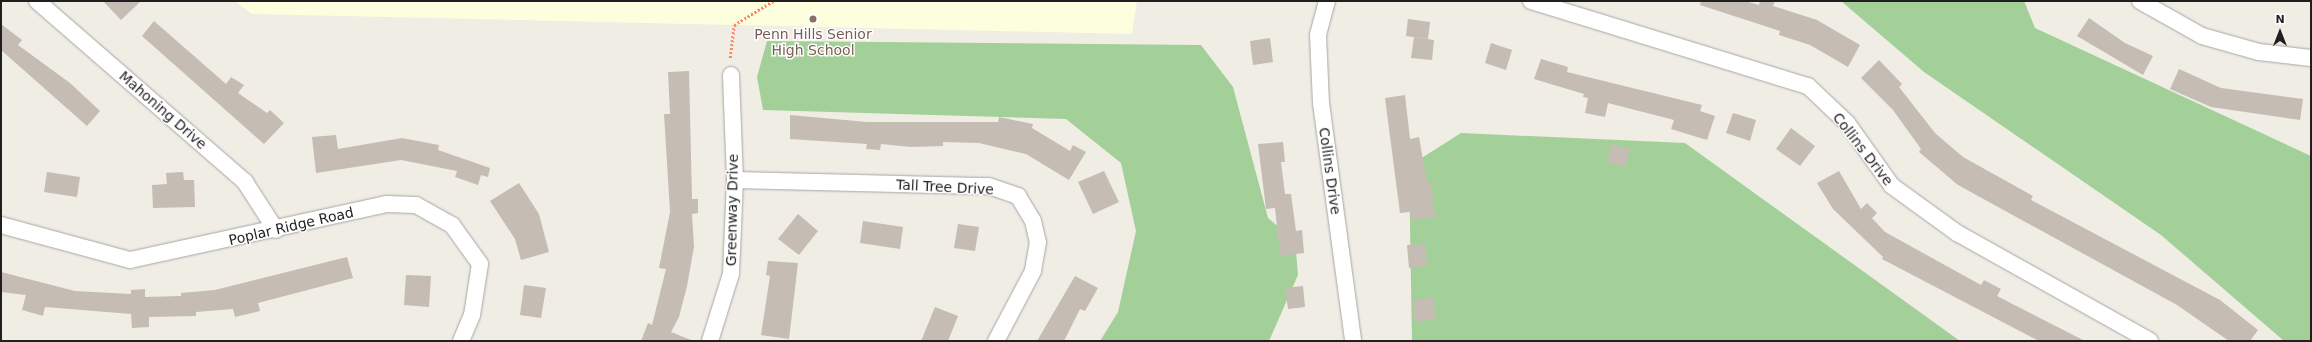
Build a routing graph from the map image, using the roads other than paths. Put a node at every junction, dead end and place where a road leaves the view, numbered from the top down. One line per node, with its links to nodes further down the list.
1 (37, 1): 9 (street, Mahoning Drive)
2 (1327, 1): 13 (street, Collins Drive)
3 (1531, 1): 14 (street, Collins Drive)
4 (2140, 1): 5 (street)
5 (2311, 58)
6 (730, 75): 7 (street, Greenway Drive)
7 (735, 180): 11 (street, Greenway Drive); 12 (street, Tall Tree Drive)
8 (1, 225): 9 (street, Poplar Ridge Road)
9 (276, 230): 10 (street, Poplar Ridge Road)
10 (461, 341)
11 (710, 341)
12 (996, 341)
13 (1353, 341)
14 (2150, 341)

